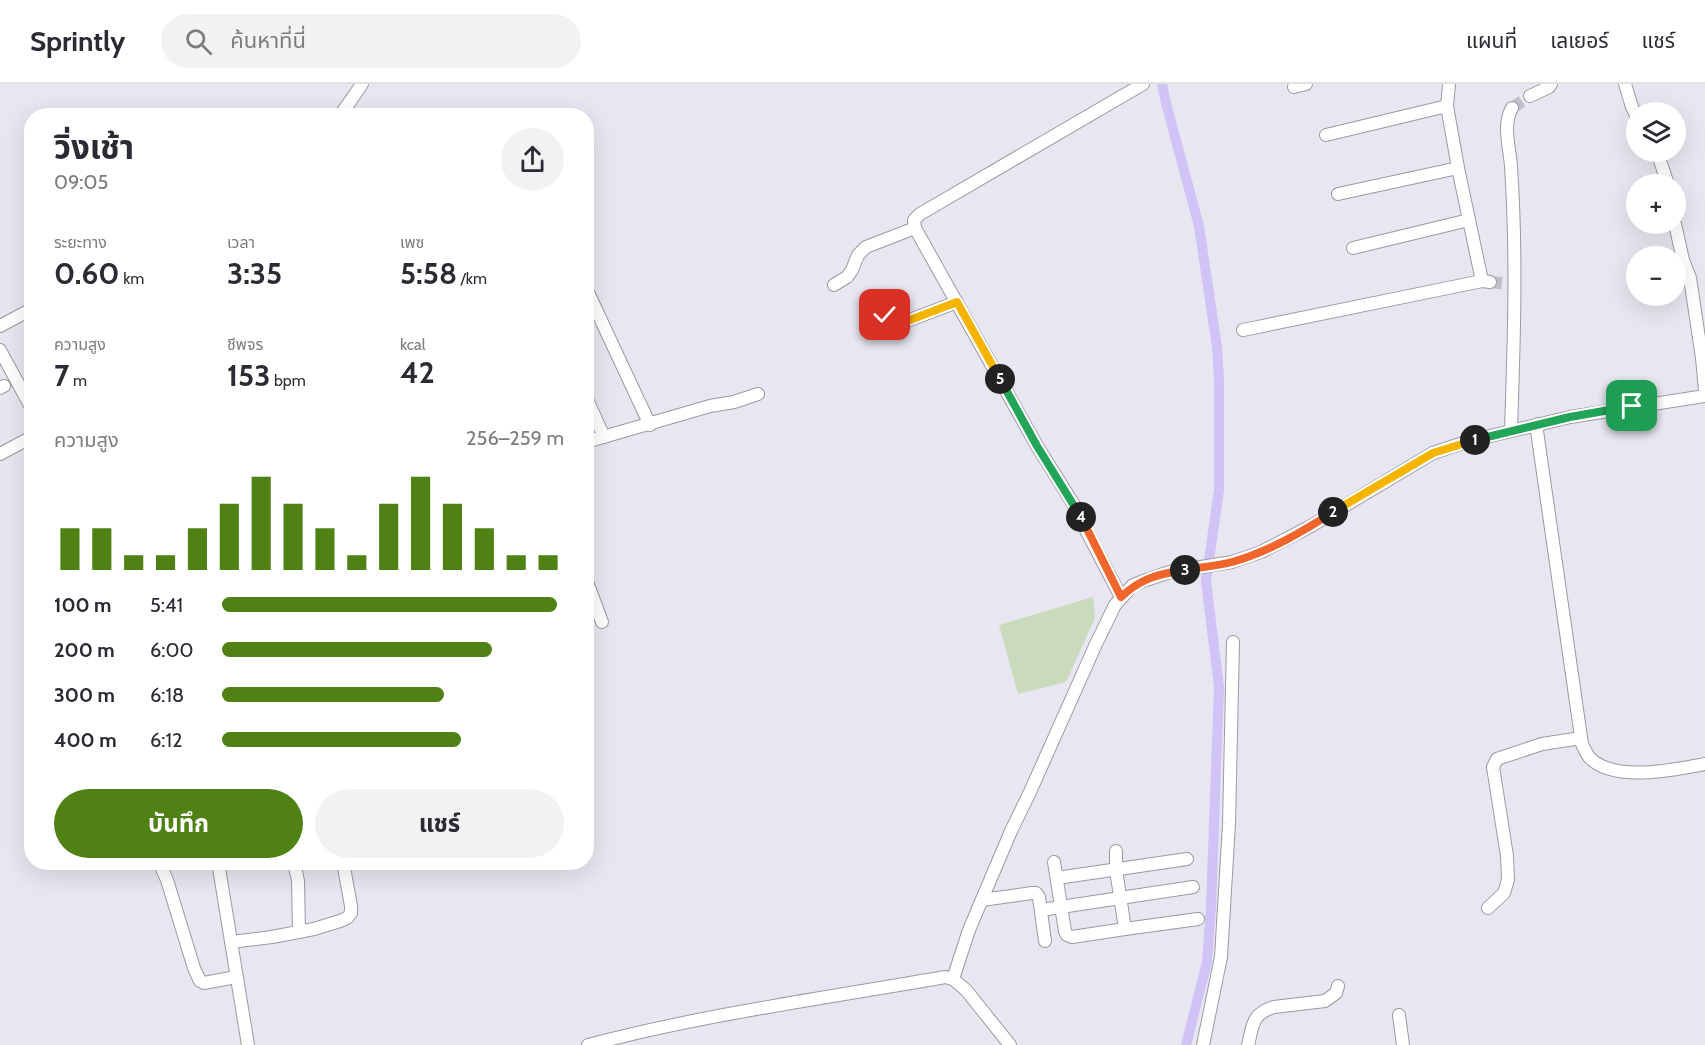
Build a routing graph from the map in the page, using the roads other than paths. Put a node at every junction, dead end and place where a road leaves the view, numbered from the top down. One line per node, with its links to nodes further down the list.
1 (362, 84): 9 (street)
2 (1143, 84): 15 (street)
3 (1449, 84): 8 (street)
4 (1551, 84): 6 (street)
5 (1626, 84): 7 (street)
6 (1530, 96)
7 (1630, 102)
8 (1447, 106): 11 (street); 12 (street)
9 (346, 108)
10 (1512, 108): 32 (street)
11 (1326, 135)
12 (1458, 168): 13 (street); 14 (street)
13 (1338, 194)
14 (1469, 220): 17 (street); 24 (street)
15 (915, 228): 18 (street); 19 (street)
16 (1677, 234): 26 (street)
17 (1353, 248)
18 (834, 285)
19 (957, 302): 22 (street); 38 (street)
20 (594, 305): 31 (street)
21 (24, 313): 23 (street)
22 (885, 315)
23 (0, 326)
24 (1243, 330)
25 (0, 350): 27 (street)
26 (1705, 390)
27 (24, 394)
28 (758, 394): 31 (street)
29 (1705, 396): 33 (street)
30 (594, 415): 34 (street)
31 (650, 425): 34 (street)
32 (1511, 430): 33 (street); 38 (street)
33 (1538, 432): 42 (street)
34 (604, 437): 35 (street)
35 (594, 440)
36 (24, 441): 37 (street)
37 (0, 454)
38 (1121, 597): 55 (street)
39 (594, 600): 40 (street)
40 (602, 622)
41 (1233, 642): 71 (street)
42 (1581, 738): 43 (street); 57 (street)
43 (1705, 764)
44 (1116, 851): 51 (street)
45 (1187, 859): 51 (street)
46 (1054, 862): 52 (street)
47 (162, 870): 64 (street)
48 (219, 870): 63 (street)
49 (296, 870): 61 (street)
50 (344, 870): 61 (street)
51 (1116, 870): 52 (street); 54 (street)
52 (1057, 878): 56 (street)
53 (1193, 887): 54 (street)
54 (1120, 898): 56 (street); 60 (street)
55 (982, 900): 58 (street); 65 (street)
56 (1062, 908): 58 (street); 60 (street)
57 (1488, 908)
58 (1041, 910): 62 (street)
59 (1198, 919): 60 (street)
60 (1125, 929)
61 (300, 932): 63 (street)
62 (1045, 941)
63 (231, 942): 64 (street)
64 (236, 977): 68 (street)
65 (953, 979): 69 (street); 70 (street)
66 (1338, 986): 72 (street)
67 (1399, 1015): 73 (street)
68 (248, 1045)
69 (588, 1045)
70 (1010, 1045)
71 (1203, 1045)
72 (1248, 1045)
73 (1403, 1045)

